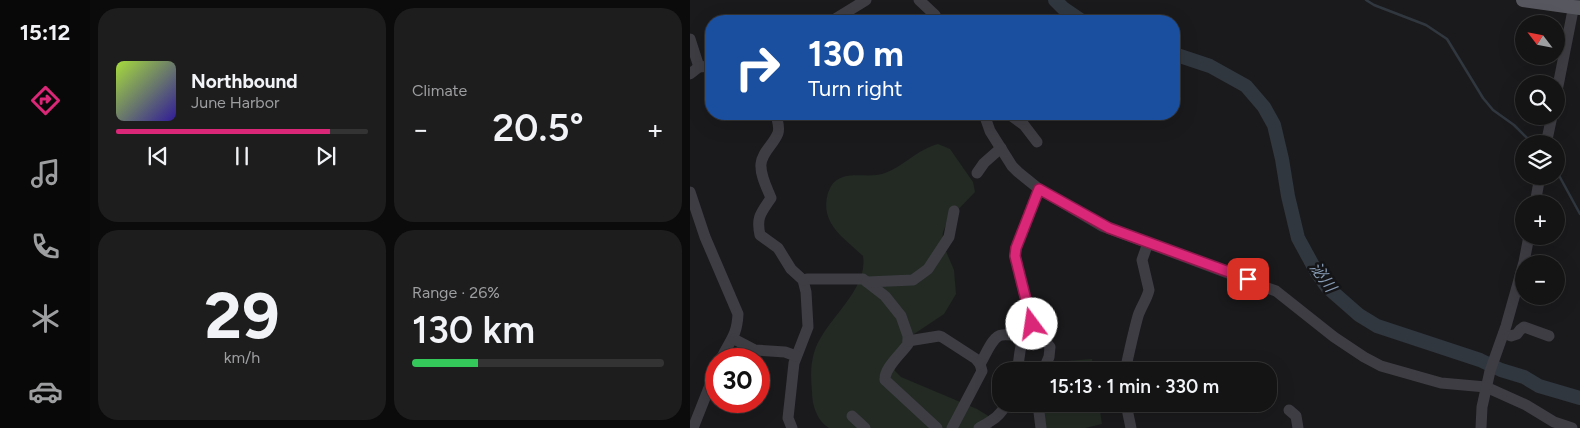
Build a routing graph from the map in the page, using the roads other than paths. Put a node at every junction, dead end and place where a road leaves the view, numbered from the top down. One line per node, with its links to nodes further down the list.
1 (866, 0): 5 (street)
2 (919, 0): 6 (street)
3 (1523, 0): 4 (main road)
4 (1576, 6): 9 (street)
5 (842, 15)
6 (935, 15)
7 (690, 40): 8 (street)
8 (695, 70)
9 (1561, 75)
10 (777, 120): 21 (street)
11 (986, 120): 14 (street)
12 (1016, 120): 13 (street)
13 (1037, 142)
14 (1001, 148): 15 (street); 16 (street)
15 (977, 173)
16 (1039, 189): 19 (street); 23 (street)
17 (690, 192): 27 (street)
18 (954, 210): 22 (street)
19 (1148, 243): 33 (street); 35 (street)
20 (1527, 245): 24 (street)
21 (803, 280): 22 (street); 30 (street)
22 (868, 282): 28 (street)
23 (1032, 324): 26 (street); 32 (street)
24 (1504, 333): 25 (street); 35 (street)
25 (1549, 336)
26 (1023, 338): 31 (street); 34 (street)
27 (734, 339): 29 (street); 30 (street)
28 (908, 341): 34 (street); 45 (street)
29 (728, 348)
30 (796, 356): 42 (street)
31 (1018, 362)
32 (1047, 362)
33 (1127, 362)
34 (980, 364): 46 (street)
35 (1486, 387): 51 (street); 52 (street)
36 (705, 396): 43 (street)
37 (1289, 410): 50 (street)
38 (1002, 412): 47 (street)
39 (1039, 412): 48 (street)
40 (1128, 412): 49 (street)
41 (852, 416): 44 (street)
42 (788, 426)
43 (691, 428)
44 (865, 428)
45 (937, 428)
46 (952, 428)
47 (979, 428)
48 (1040, 428)
49 (1131, 428)
50 (1298, 428)
51 (1481, 428)
52 (1572, 428)

